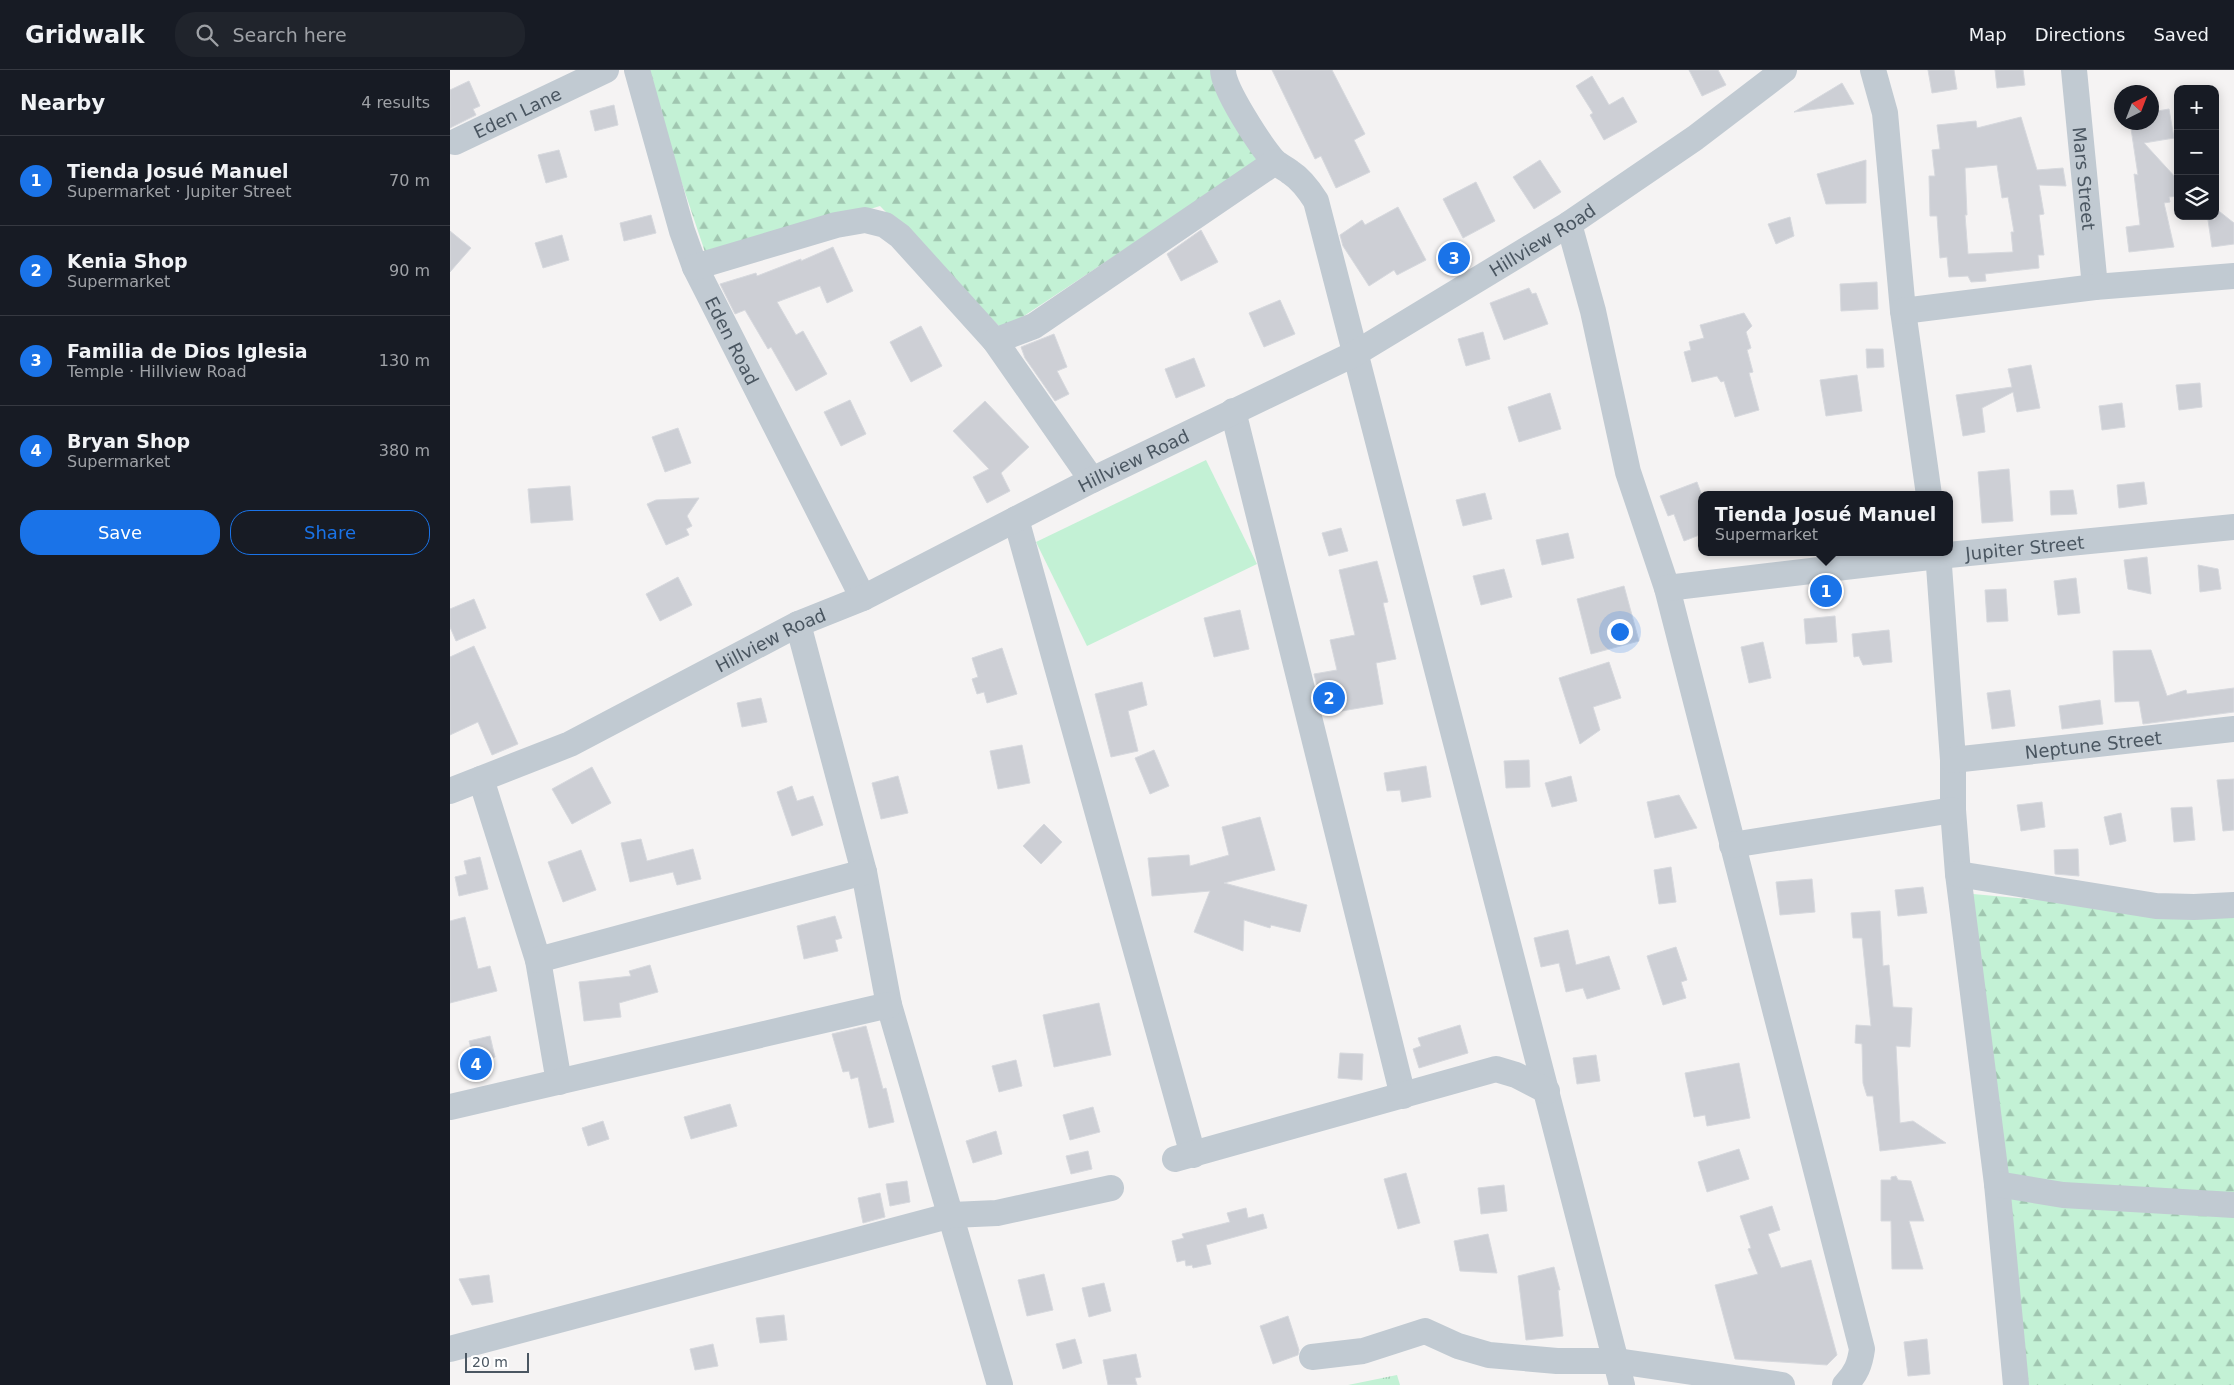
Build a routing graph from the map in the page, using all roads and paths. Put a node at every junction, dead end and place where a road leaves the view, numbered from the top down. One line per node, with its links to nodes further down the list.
1 (606, 70): 7 (street, Eden Lane)
2 (637, 70): 10 (street, Eden Road)
3 (1223, 70): 8 (street)
4 (1784, 70): 9 (street, Hillview Road)
5 (1873, 70): 13 (street)
6 (2074, 70): 12 (street, Mars Street)
7 (455, 142)
8 (1275, 162): 14 (street); 15 (street)
9 (1569, 224): 15 (street, Hillview Road); 24 (street)
10 (695, 267): 14 (street); 25 (street, Eden Road)
11 (2234, 276): 12 (street)
12 (2095, 286): 13 (street)
13 (1903, 310): 18 (street)
14 (995, 341): 17 (street)
15 (1356, 353): 16 (street, Hillview Road); 39 (street)
16 (1233, 411): 17 (street, Hillview Road); 40 (street)
17 (1092, 480): 19 (street, Hillview Road)
18 (1928, 491)
19 (1016, 519): 25 (street, Hillview Road); 40 (street)
20 (2234, 527): 21 (street, Jupiter Street)
21 (1953, 553)
22 (1922, 556): 24 (street, Jupiter Street)
23 (1938, 556): 28 (street)
24 (1667, 588): 32 (street)
25 (863, 598): 26 (street, Hillview Road)
26 (798, 624): 29 (street, Hillview Road); 33 (street)
27 (2234, 729): 28 (street, Neptune Street)
28 (1953, 760): 31 (street)
29 (481, 779): 30 (street, Hillview Road); 36 (street)
30 (450, 791)
31 (1953, 810): 32 (street); 34 (street)
32 (1732, 846): 51 (street)
33 (864, 872): 36 (street); 37 (street)
34 (1958, 874): 35 (street); 42 (street)
35 (2234, 905)
36 (538, 960): 38 (street)
37 (889, 1005): 38 (street); 45 (street)
38 (559, 1082): 41 (street)
39 (1547, 1091): 40 (street); 48 (street)
40 (1403, 1096)
41 (450, 1107)
42 (1997, 1184): 44 (street); 52 (street)
43 (1111, 1188): 45 (street)
44 (2234, 1205)
45 (952, 1215): 46 (street); 49 (street)
46 (450, 1348)
47 (1312, 1357): 48 (street)
48 (1620, 1373): 50 (street)
49 (1000, 1385)
50 (1782, 1385)
51 (1845, 1385)
52 (2016, 1385)

